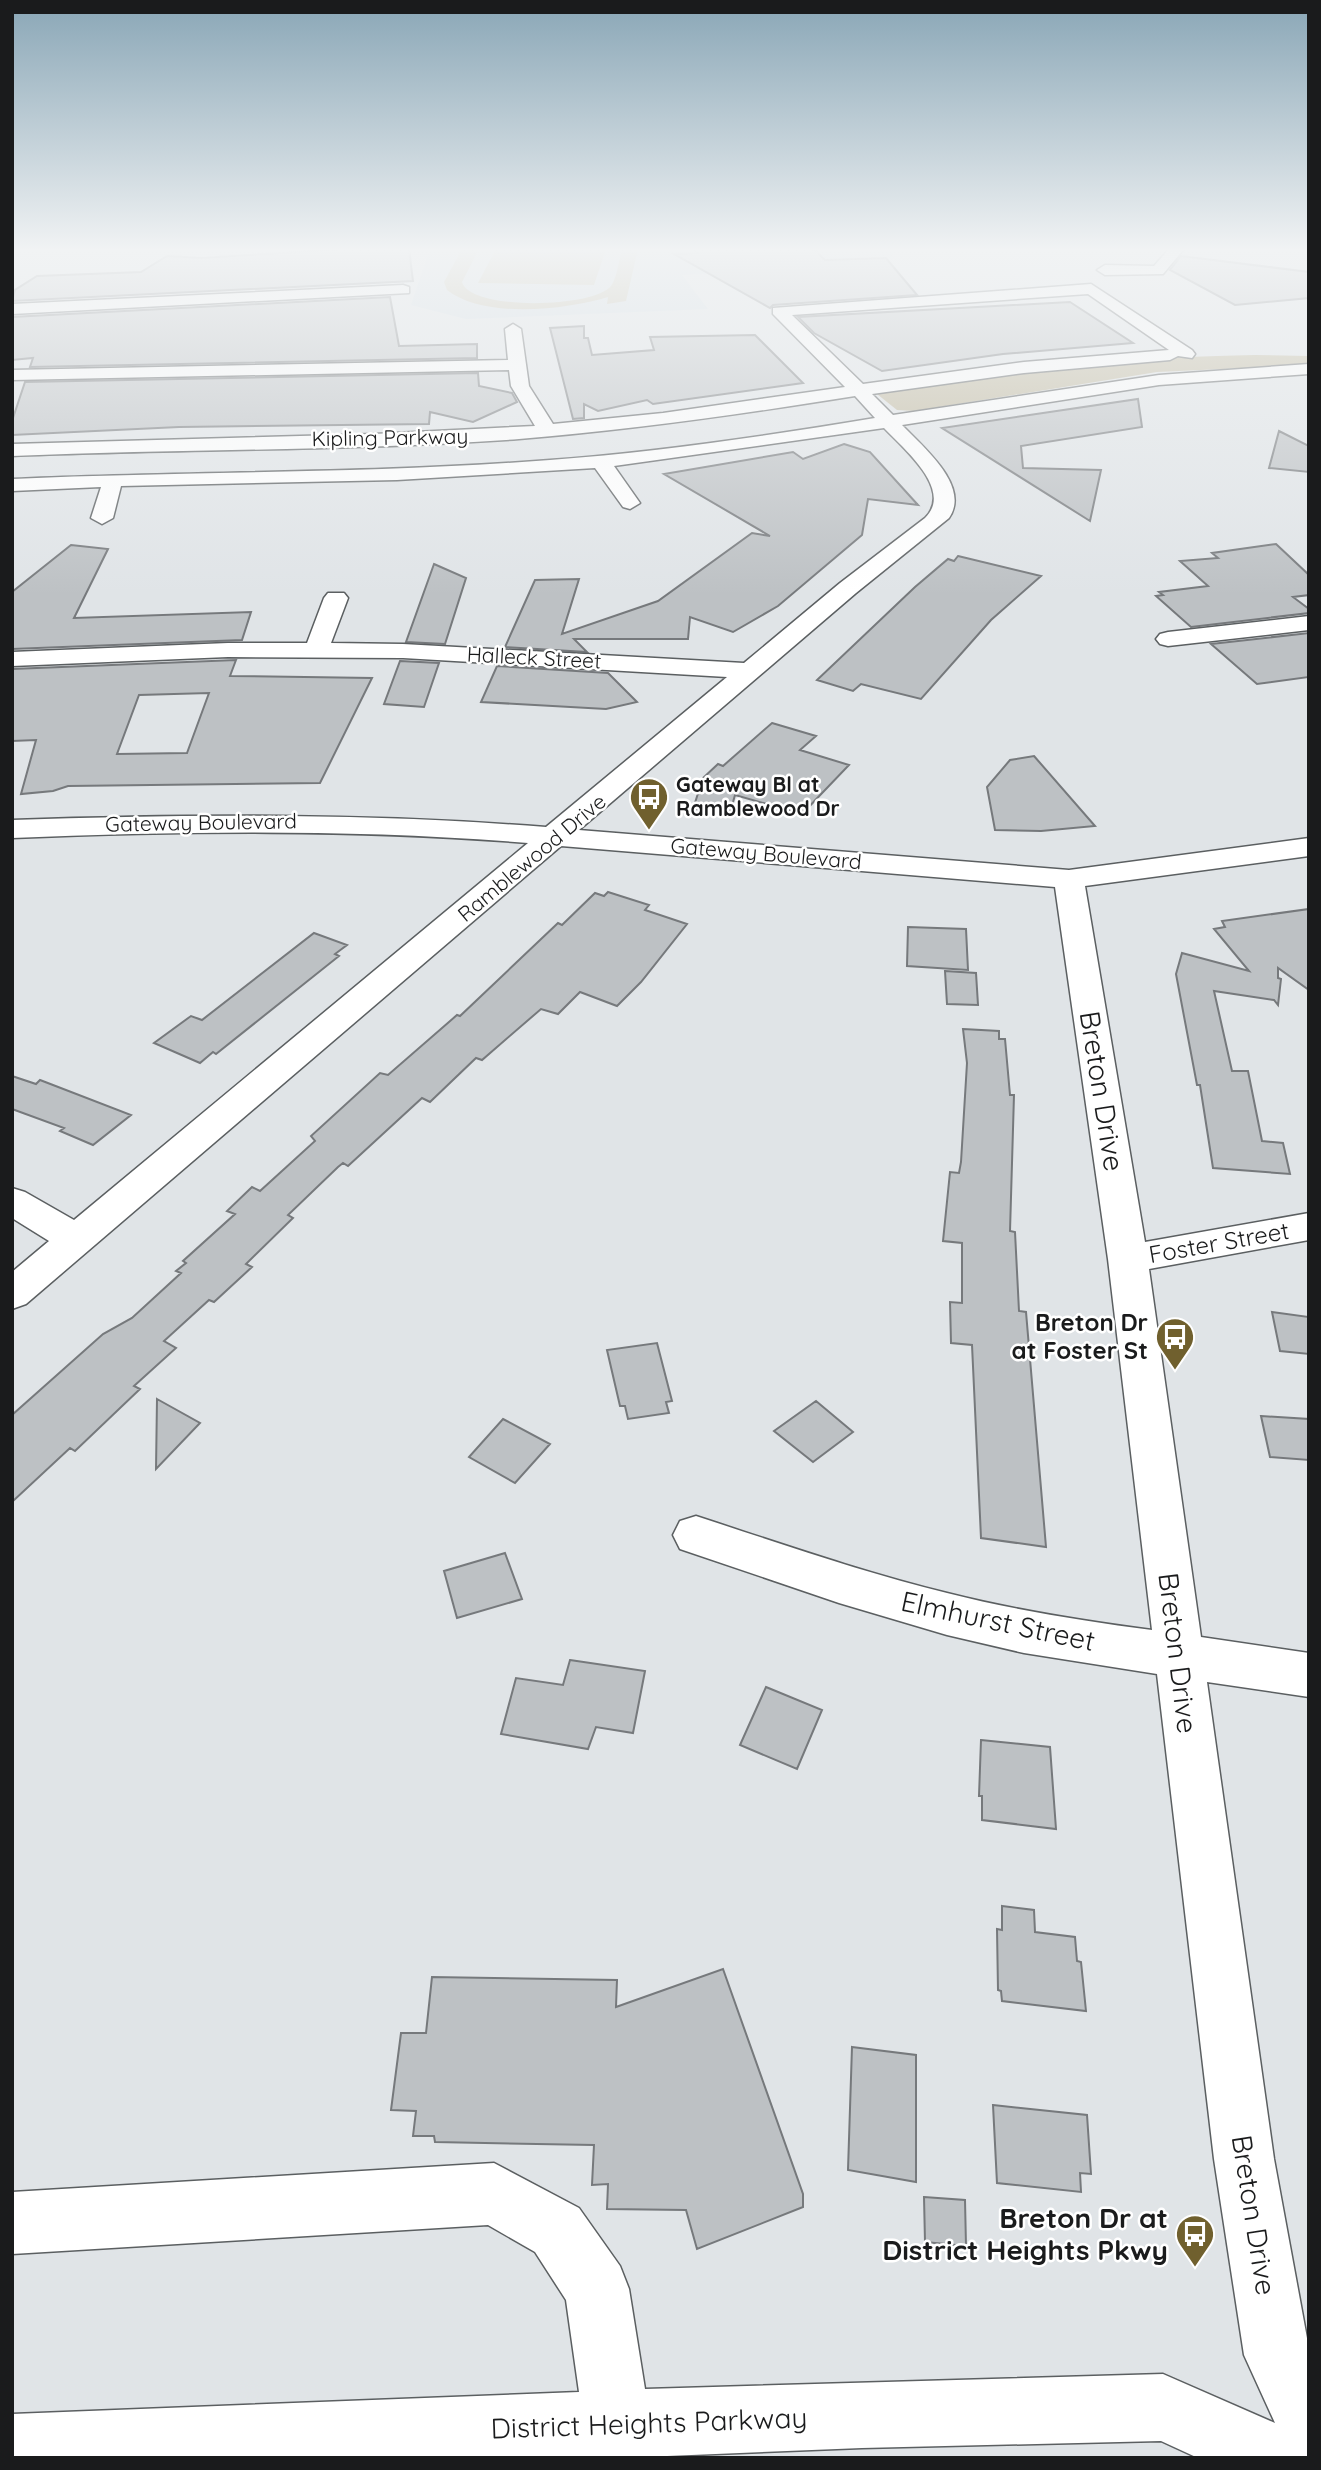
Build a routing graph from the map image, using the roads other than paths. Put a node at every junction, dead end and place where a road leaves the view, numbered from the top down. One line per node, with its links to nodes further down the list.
1 (830, 364): 6 (street, Ramblewood Drive)
2 (1042, 364): 6 (street, Kipling Parkway)
3 (516, 365): 5 (street); 8 (street)
4 (1309, 369): 7 (street, Kipling Parkway)
5 (12, 374)
6 (855, 390): 7 (street, Ramblewood Drive); 8 (street, Kipling Parkway)
7 (886, 420): 10 (street, Kipling Parkway); 20 (street, Ramblewood Drive)
8 (548, 431): 9 (street, Kipling Parkway)
9 (12, 450)
10 (601, 462): 11 (street, Kipling Parkway); 13 (street)
11 (113, 479): 12 (street, Kipling Parkway); 14 (street)
12 (12, 485)
13 (630, 503)
14 (102, 518)
15 (336, 598): 18 (street)
16 (1309, 623): 17 (street)
17 (1168, 639)
18 (316, 650): 19 (street, Halleck Street); 20 (street, Halleck Street)
19 (12, 659)
20 (751, 671): 22 (street, Ramblewood Drive)
21 (12, 828): 22 (street, Gateway Boulevard)
22 (558, 836): 24 (street, Gateway Boulevard); 27 (street, Ramblewood Drive)
23 (1309, 847): 24 (street, Gateway Boulevard)
24 (1069, 879): 28 (street, Breton Drive)
25 (12, 1201): 27 (street)
26 (1309, 1226): 28 (street, Foster Street)
27 (76, 1239): 29 (street, Ramblewood Drive)
28 (1128, 1259): 31 (street, Breton Drive)
29 (12, 1294)
30 (696, 1535): 31 (street, Elmhurst Street)
31 (1178, 1655): 32 (street, Elmhurst Street); 34 (street, Breton Drive)
32 (1309, 1675)
33 (12, 2222): 35 (street)
34 (1309, 2421)
35 (617, 2425): 36 (street, District Heights Parkway); 37 (street, District Heights Parkway)
36 (12, 2448)
37 (1275, 2458)

